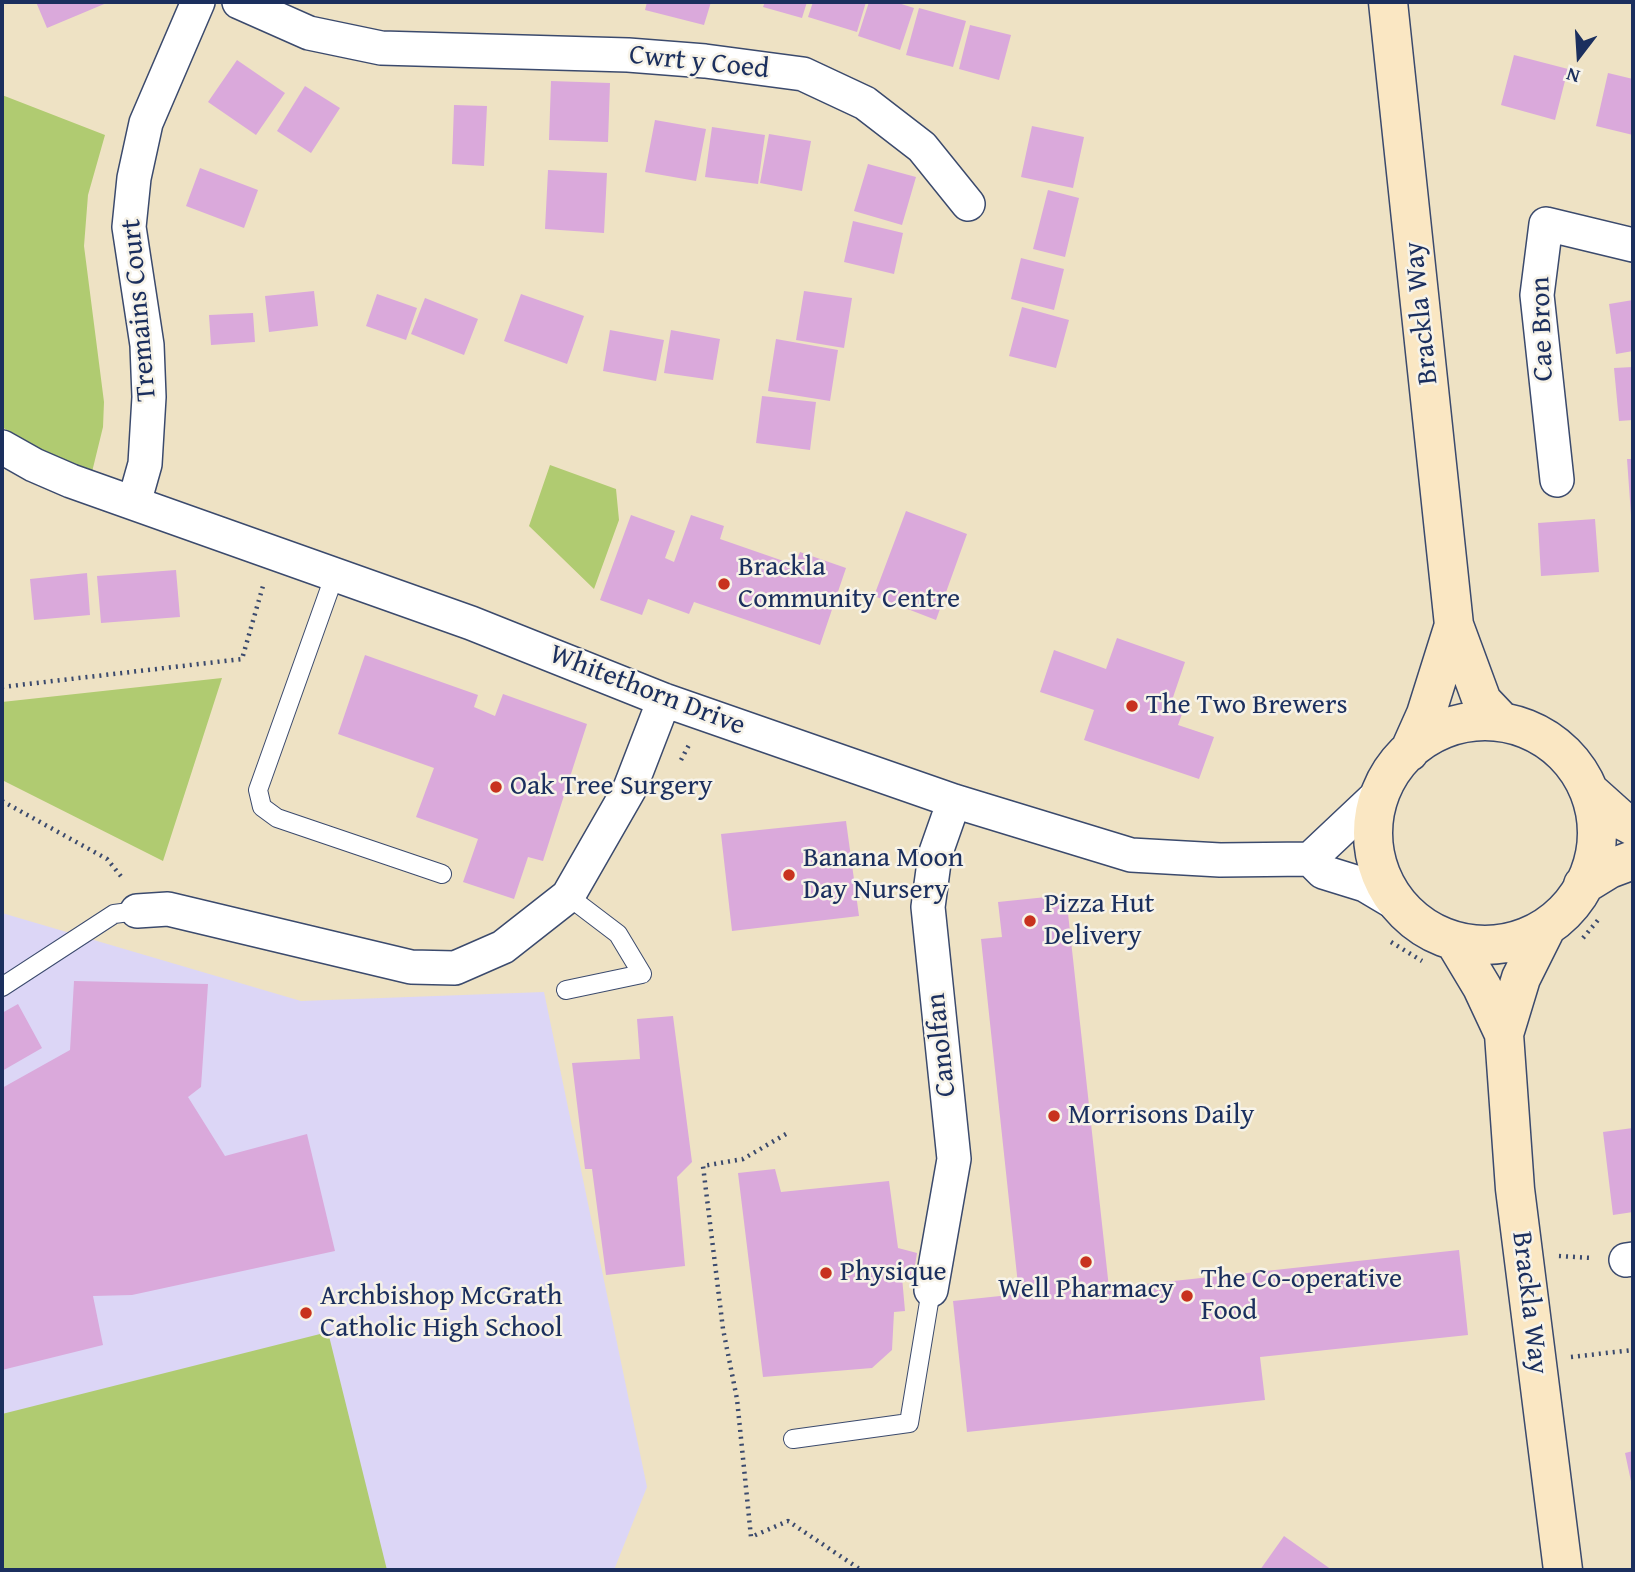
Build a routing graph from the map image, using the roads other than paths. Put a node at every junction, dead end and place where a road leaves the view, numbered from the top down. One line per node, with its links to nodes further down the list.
1 (198, 2): 8 (street, Tremains Court)
2 (239, 2): 4 (street, Cwrt y Coed)
3 (1388, 2): 10 (street, Brackla Way)
4 (968, 204)
5 (1633, 245): 7 (street, Cae Bron)
6 (2, 447): 8 (street, Whitethorn Drive)
7 (1557, 480)
8 (134, 503): 9 (street, Whitethorn Drive)
9 (335, 574): 11 (street, Whitethorn Drive); 20 (lane)
10 (1454, 625): 12 (street, Brackla Way); 13 (street, Brackla Way)
11 (664, 700): 16 (street, Whitethorn Drive); 22 (street)
12 (1502, 722): 13 (street); 15 (street)
13 (1409, 752): 14 (street)
14 (1380, 793): 18 (street); 23 (street)
15 (1591, 793): 17 (street); 21 (street)
16 (954, 801): 18 (street, Whitethorn Drive); 30 (street, Canolfan)
17 (1633, 826)
18 (1310, 859): 23 (street)
19 (1633, 860): 21 (street)
20 (442, 874)
21 (1583, 886): 25 (street)
22 (568, 896): 24 (street); 28 (lane)
23 (1402, 907): 26 (street)
24 (137, 911): 27 (lane)
25 (1546, 928): 26 (street); 29 (street, Brackla Way)
26 (1455, 942): 29 (street, Brackla Way)
27 (2, 987)
28 (566, 990)
29 (1504, 1034): 32 (street, Brackla Way)
30 (931, 1290): 31 (lane)
31 (793, 1439)
32 (1563, 1570)

